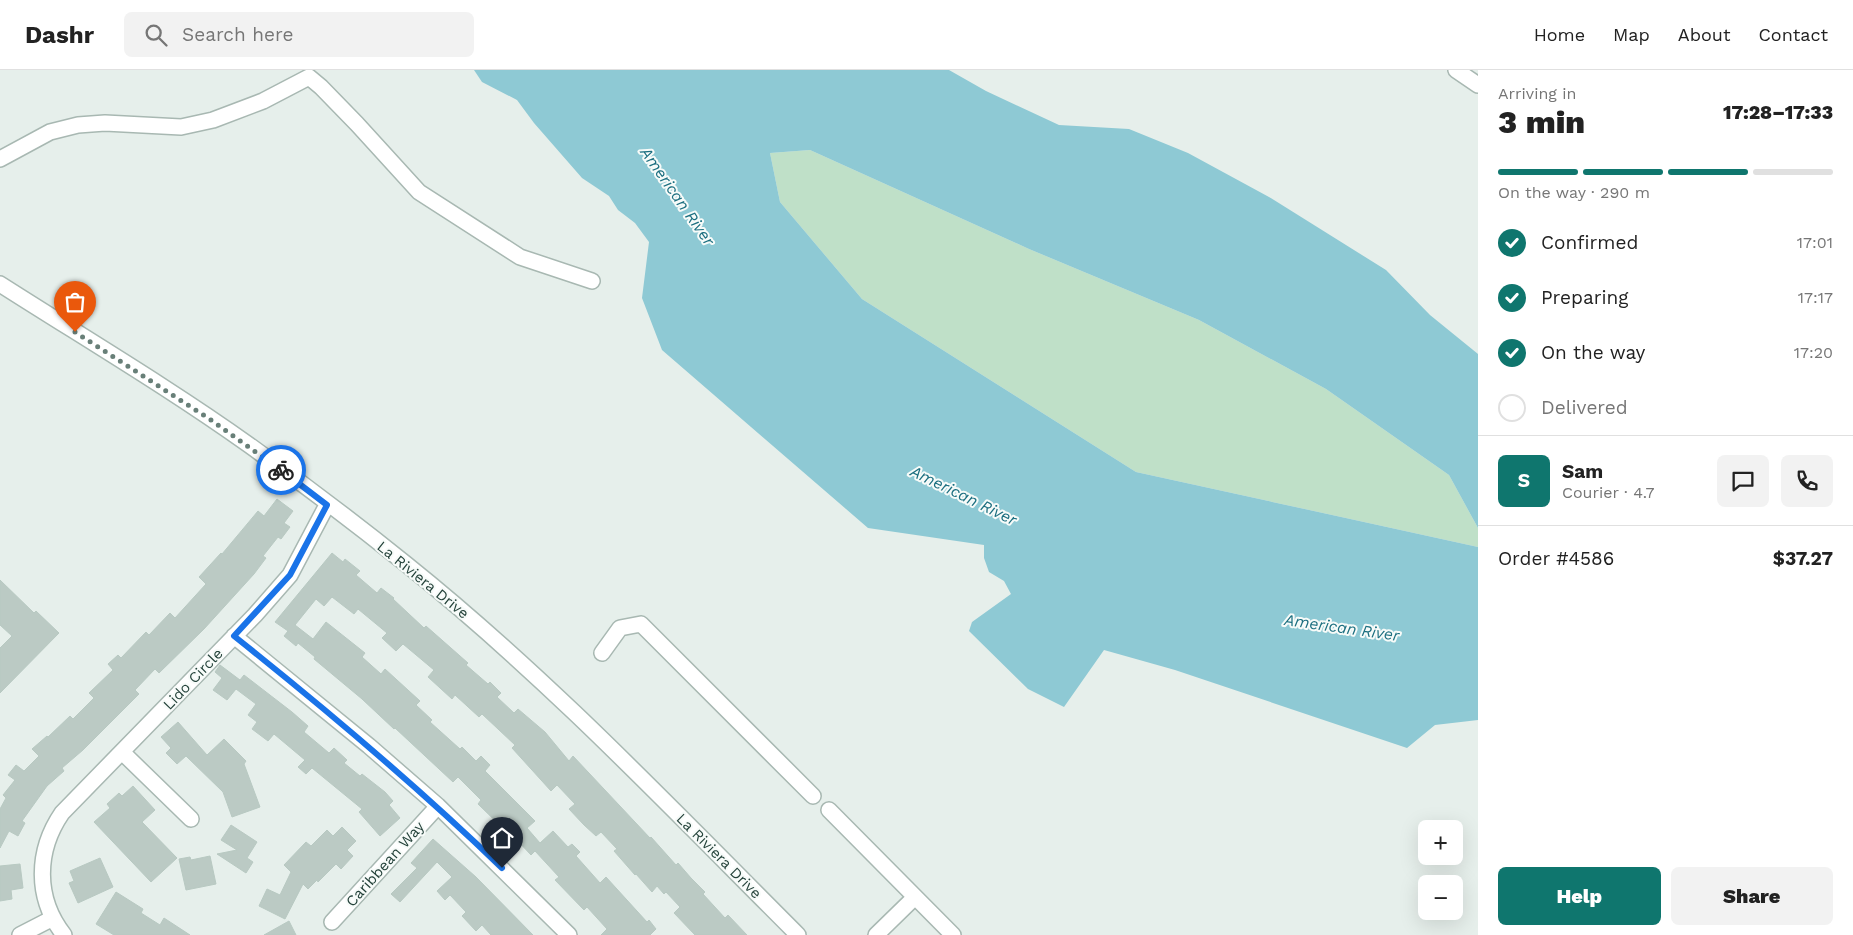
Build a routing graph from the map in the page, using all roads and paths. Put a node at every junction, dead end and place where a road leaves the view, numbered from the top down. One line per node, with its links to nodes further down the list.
1 (1456, 70): 3 (street)
2 (307, 73): 4 (street); 5 (street)
3 (1478, 85)
4 (0, 159)
5 (592, 281)
6 (0, 284): 7 (street, La Riviera Drive)
7 (327, 505): 8 (street, Lido Circle); 21 (street, La Riviera Drive)
8 (234, 636): 10 (street, Lido Circle); 12 (street)
9 (602, 653): 11 (street)
10 (122, 752): 14 (street); 16 (street, Lido Circle)
11 (814, 796)
12 (438, 806): 17 (street, Caribbean Way); 20 (street)
13 (829, 810): 15 (street)
14 (191, 819)
15 (915, 897): 22 (street); 23 (street)
16 (52, 918): 18 (street); 19 (street, Lido Circle)
17 (332, 922)
18 (20, 935)
19 (64, 935)
20 (568, 935)
21 (798, 935)
22 (876, 935)
23 (953, 935)

